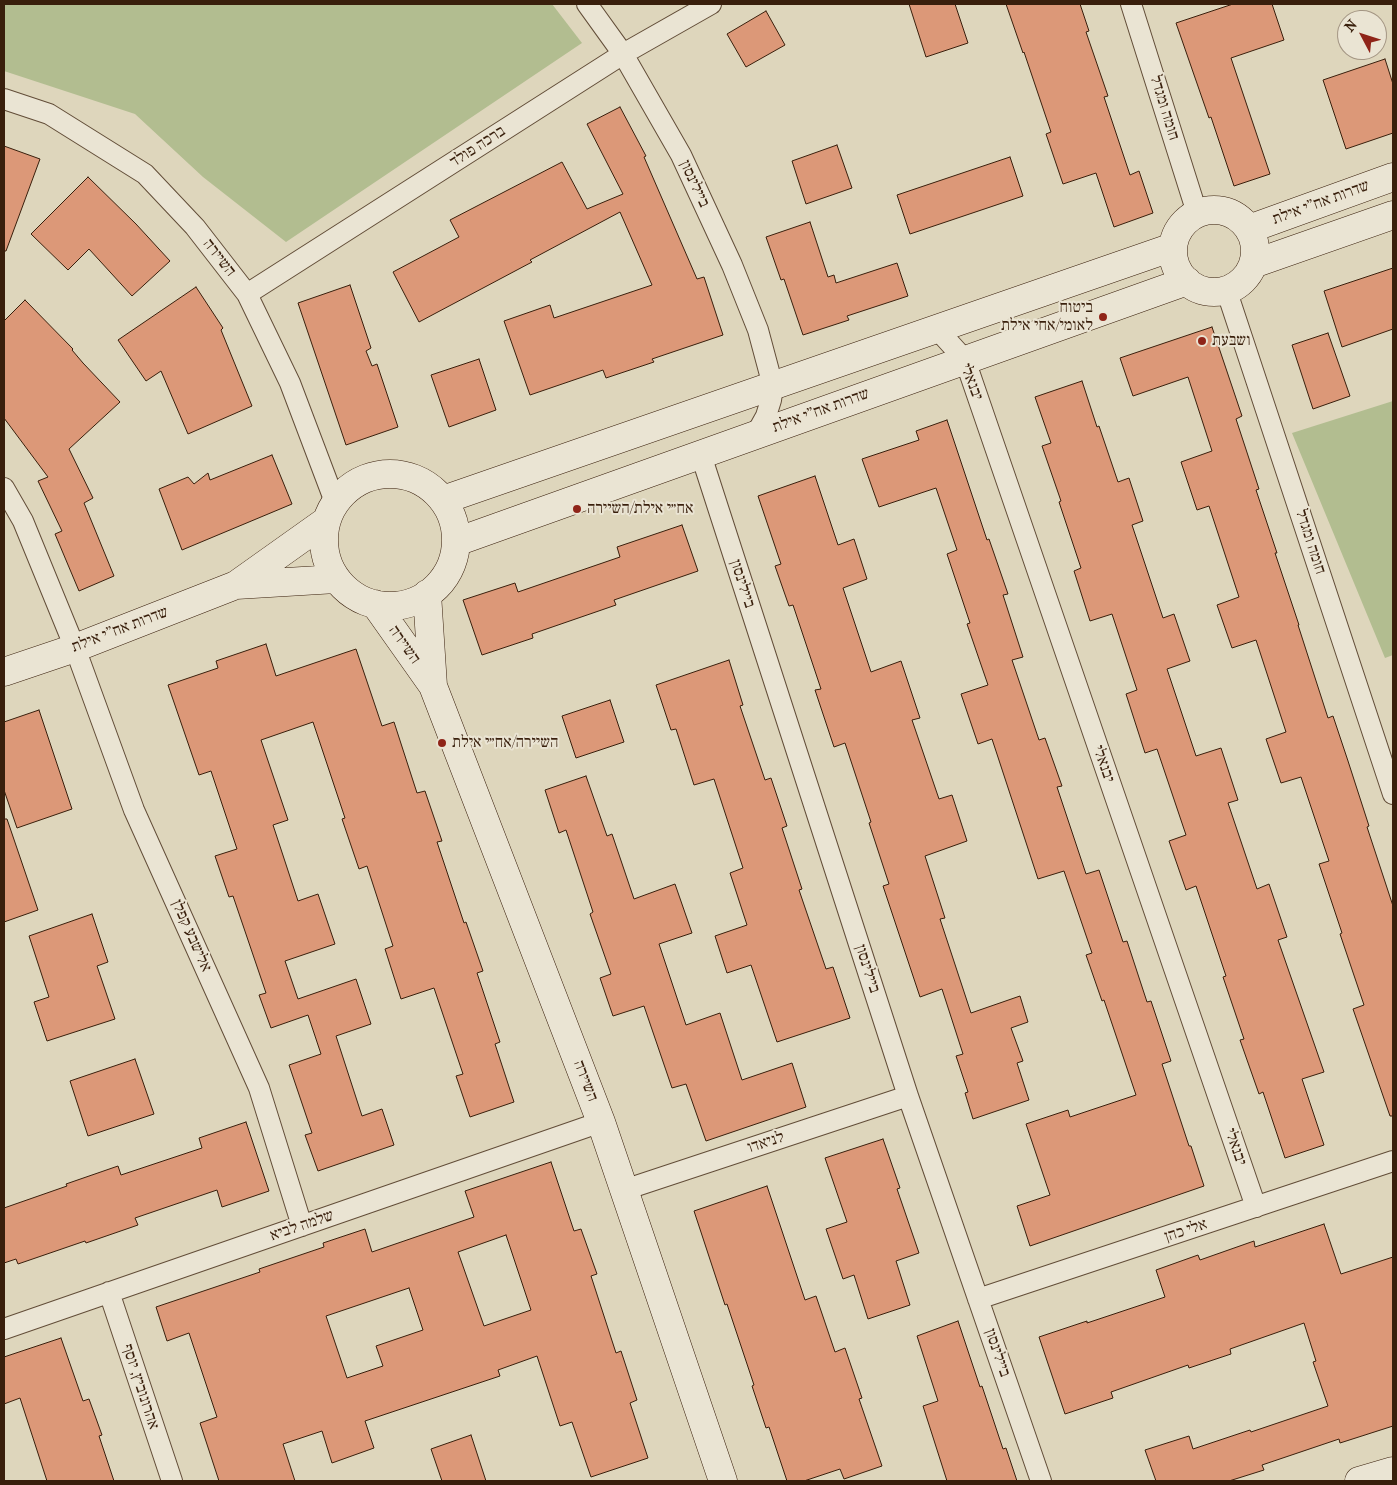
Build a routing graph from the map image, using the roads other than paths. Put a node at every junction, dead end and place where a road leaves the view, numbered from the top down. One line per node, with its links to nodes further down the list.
1 (587, 4): 4 (street, ביילינסון)
2 (711, 4): 4 (street, ברכה פולד)
3 (1132, 4): 7 (street, חומה ומגדל)
4 (622, 54): 14 (street, ברכה פולד); 17 (street, ביילינסון)
5 (4, 99): 14 (street, השיירה)
6 (1393, 177): 9 (main road, שדרות אח"י אילת)
7 (1197, 213): 9 (main road); 10 (main road)
8 (1393, 215): 11 (main road)
9 (1249, 229): 11 (main road)
10 (1173, 247): 12 (main road); 15 (main road)
11 (1252, 264): 13 (main road)
12 (1187, 281): 13 (main road); 16 (main road, שדרות אח"י אילת)
13 (1226, 289): 31 (street, חומה ומגדל)
14 (247, 294): 22 (street, השיירה)
15 (937, 329): 16 (street, יבנאלי); 17 (main road)
16 (964, 360): 18 (main road, שדרות אח"י אילת); 36 (street, יבנאלי)
17 (773, 386): 18 (street, ביילינסון); 21 (main road)
18 (756, 434): 19 (main road, שדרות אח"י אילת)
19 (701, 455): 23 (main road, שדרות אח"י אילת); 32 (street, ביילינסון)
20 (4, 488): 28 (street, אלישבע קפלן)
21 (443, 500): 22 (main road); 23 (main road)
22 (330, 512): 24 (main road); 25 (main road, שדרות אח"י אילת)
23 (456, 542): 26 (main road)
24 (336, 579): 25 (main road, שדרות אח"י אילת); 27 (main road)
25 (236, 585): 28 (main road, שדרות אח"י אילת)
26 (427, 594): 27 (main road); 30 (main road, השיירה)
27 (375, 604): 30 (main road, השיירה)
28 (75, 648): 29 (main road, שדרות אח"י אילת); 37 (street, אלישבע קפלן)
29 (4, 672)
30 (433, 686): 33 (main road, השיירה)
31 (1393, 794)
32 (908, 1096): 35 (street, לניאדו); 39 (street, ביילינסון)
33 (601, 1122): 35 (main road, השיירה); 37 (street, שלמה לביא)
34 (1393, 1161): 36 (street, אלי כהן)
35 (624, 1190): 43 (main road, השיירה)
36 (1256, 1207): 39 (street, אלי כהן)
37 (302, 1226): 38 (street, שלמה לביא)
38 (109, 1292): 40 (street, שלמה לביא); 42 (street, אהרונוביץ, יוסף)
39 (978, 1300): 44 (street, ביילינסון)
40 (4, 1329)
41 (1393, 1471): 45 (main road)
42 (172, 1481)
43 (723, 1481)
44 (1041, 1481)
45 (1359, 1481)

